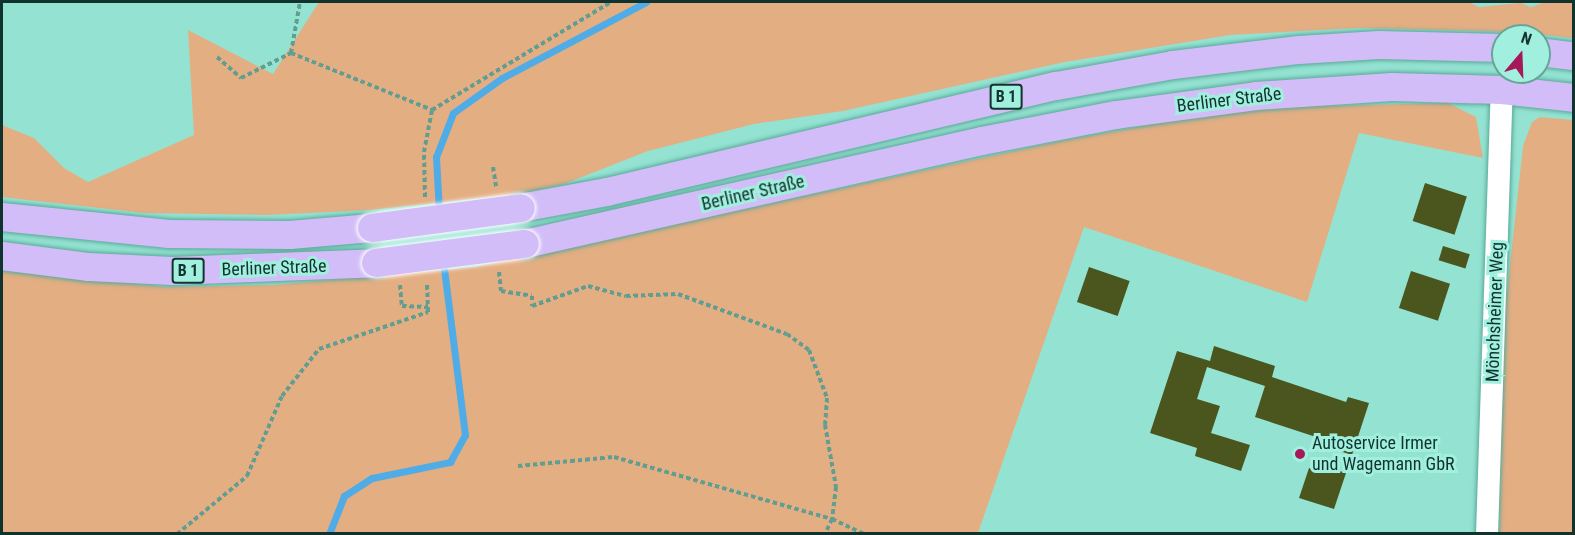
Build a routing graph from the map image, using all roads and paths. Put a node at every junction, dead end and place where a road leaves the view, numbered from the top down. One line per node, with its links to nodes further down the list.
1 (300, 2): 3 (path)
2 (1491, 48): 12 (main road, Berliner Straße / B 1, bridge)
3 (291, 53): 6 (path); 9 (path)
4 (1551, 53): 5 (main road)
5 (1574, 56)
6 (217, 57)
7 (1502, 90): 8 (main road, B 1); 15 (main road, Berliner Straße / B 1, bridge); 21 (lane, Mönchsheimer Weg)
8 (1574, 98)
9 (432, 110)
10 (494, 167): 11 (path)
11 (496, 188)
12 (2, 217)
13 (2, 256): 15 (main road, Berliner Straße / B 1)
14 (499, 267): 18 (path)
15 (387, 270): 16 (path)
16 (428, 307)
17 (518, 466): 18 (path)
18 (832, 519): 19 (path); 20 (path)
19 (825, 534)
20 (864, 534)
21 (1487, 534)

